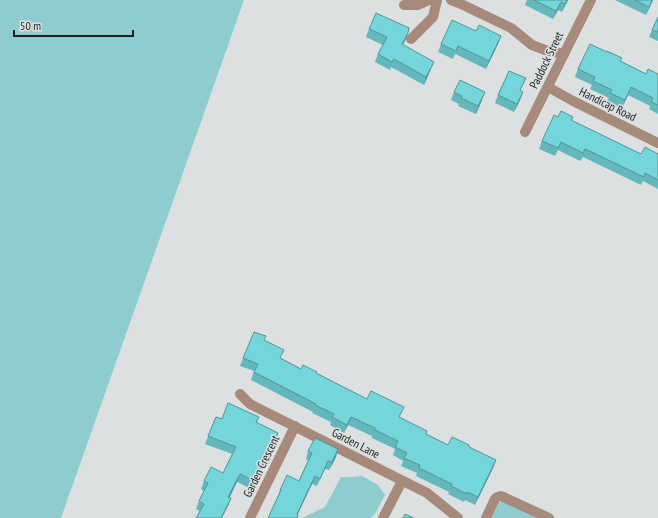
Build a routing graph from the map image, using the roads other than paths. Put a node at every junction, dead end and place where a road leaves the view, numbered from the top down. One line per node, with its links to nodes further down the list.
1 (429, 0): 5 (street)
2 (437, 0): 6 (street)
3 (451, 0): 7 (street)
4 (591, 0): 7 (street, Paddock Street)
5 (404, 6)
6 (411, 39)
7 (564, 54): 8 (street, Paddock Street)
8 (548, 88): 9 (street, Paddock Street); 10 (street, Handicap Road)
9 (525, 132)
10 (658, 142)
11 (240, 394): 12 (street, Garden Lane)
12 (295, 426): 13 (street, Garden Lane); 14 (street, Garden Crescent)
13 (402, 481): 15 (street); 16 (street, Garden Lane)
14 (250, 518)
15 (384, 518)
16 (458, 518)
17 (486, 518): 18 (street)
18 (549, 518)

